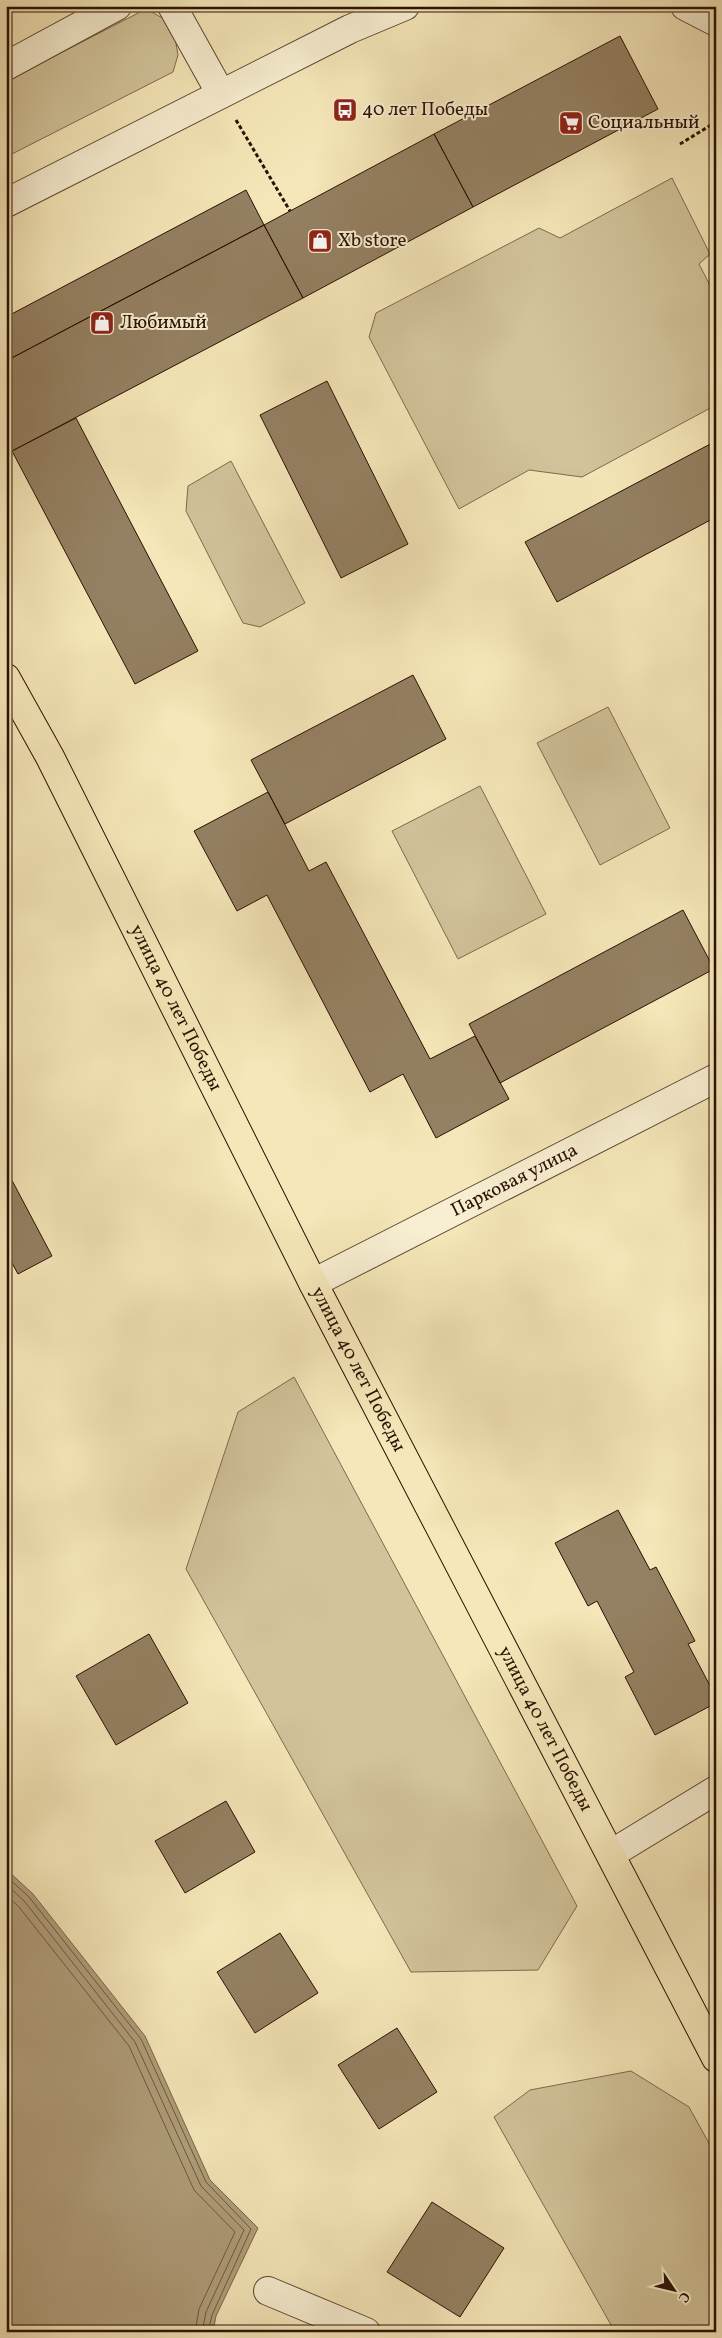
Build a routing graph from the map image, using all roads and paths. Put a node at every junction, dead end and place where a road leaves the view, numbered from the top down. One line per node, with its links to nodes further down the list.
1 (117, 6): 6 (street)
2 (172, 6): 7 (street)
3 (405, 6): 7 (street)
4 (685, 6): 5 (street)
5 (716, 22)
6 (6, 66)
7 (221, 94): 10 (street); 11 (path)
8 (716, 122): 9 (path)
9 (680, 144)
10 (6, 203)
11 (290, 211)
12 (9, 688): 14 (main road, улица 40 лет Победы)
13 (716, 1078): 14 (street, Парковая улица)
14 (313, 1283): 16 (main road, улица 40 лет Победы)
15 (716, 1790): 16 (street)
16 (611, 1854): 17 (main road, улица 40 лет Победы)
17 (716, 2058)
18 (268, 2291): 19 (street)
19 (366, 2332)

